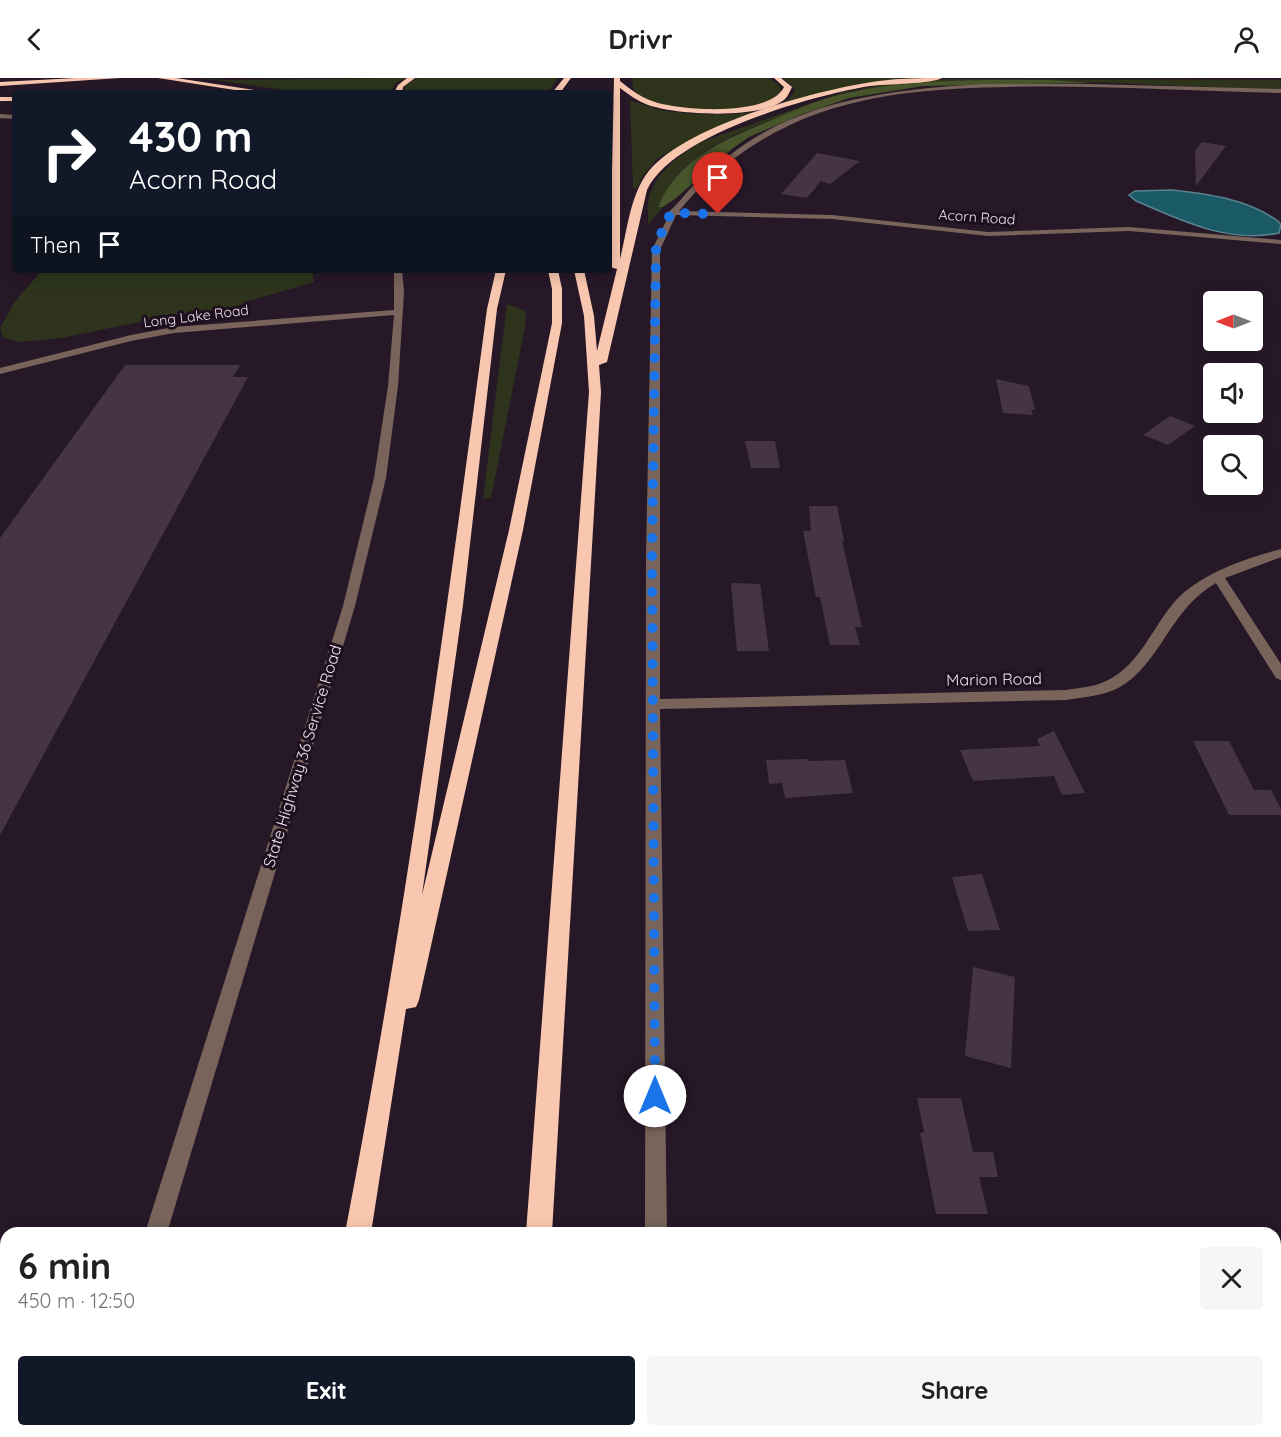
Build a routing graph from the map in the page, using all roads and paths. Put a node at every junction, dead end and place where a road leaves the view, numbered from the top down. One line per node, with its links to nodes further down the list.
1 (117, 78): 8 (highway)
2 (161, 78): 9 (highway)
3 (411, 78): 10 (highway)
4 (570, 78): 11 (highway)
5 (777, 78): 7 (highway)
6 (939, 78): 19 (highway)
7 (616, 80): 19 (highway)
8 (3, 84)
9 (247, 90)
10 (399, 90)
11 (559, 90)
12 (1281, 91): 13 (street)
13 (671, 213): 14 (street, Acorn Road); 26 (street)
14 (1281, 242)
15 (398, 273): 20 (street, State Highway 36 Service Road)
16 (500, 273): 27 (highway)
17 (554, 273): 27 (highway)
18 (580, 273): 22 (highway)
19 (613, 299): 22 (highway)
20 (399, 312): 21 (street, Long Lake Road); 28 (street, State Highway 36 Service Road)
21 (0, 371)
22 (595, 392): 30 (highway)
23 (1281, 553): 24 (street, Marion Road)
24 (1219, 578): 25 (street); 26 (street, Marion Road)
25 (1281, 675)
26 (654, 704): 31 (street)
27 (377, 1130): 29 (highway)
28 (158, 1227)
29 (359, 1227)
30 (539, 1227)
31 (656, 1227)

